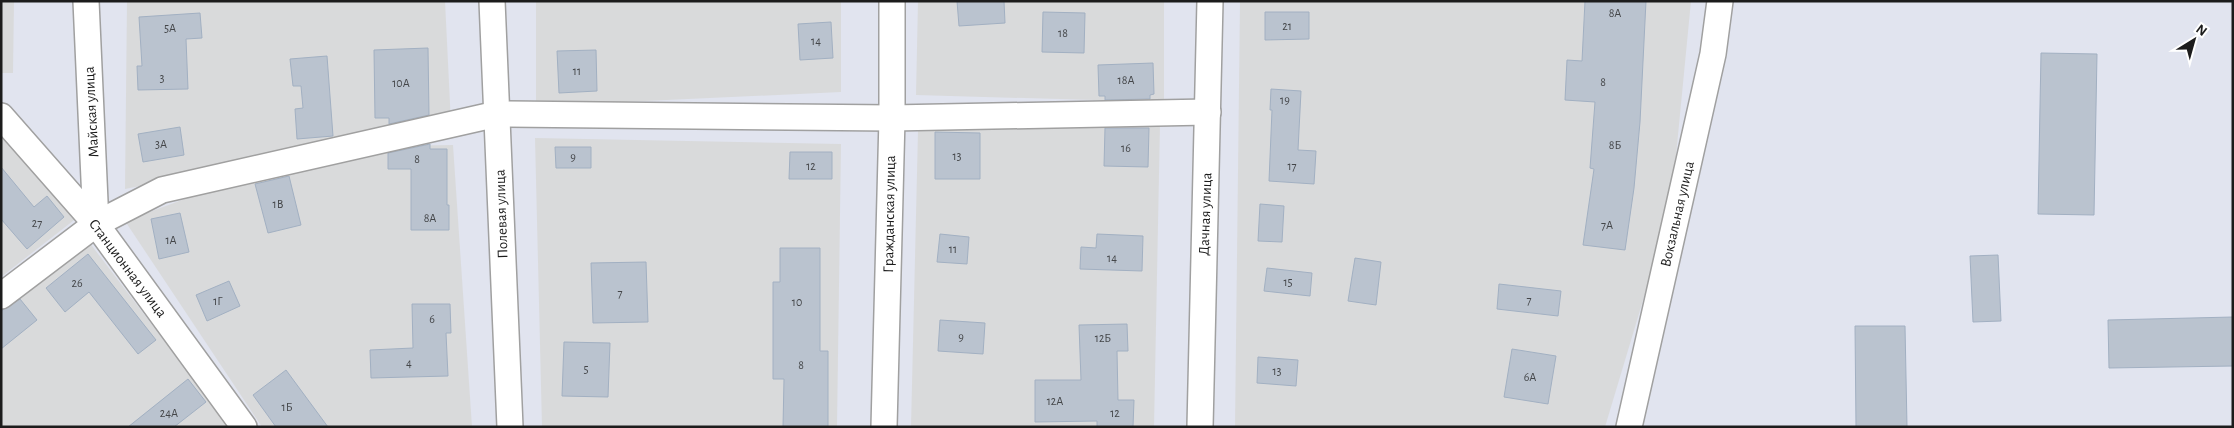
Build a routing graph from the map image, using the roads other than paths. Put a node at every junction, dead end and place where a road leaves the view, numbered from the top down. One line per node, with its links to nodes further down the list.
1 (86, 1): 10 (street, Майская улица)
2 (492, 1): 7 (street, Полевая улица)
3 (892, 1): 9 (street, Гражданская улица)
4 (1210, 1): 6 (street, Дачная улица)
5 (1720, 1): 16 (street, Вокзальная улица)
6 (1208, 112): 9 (street); 15 (street, Дачная улица)
7 (497, 114): 9 (street); 10 (street); 13 (street, Полевая улица)
8 (1, 116): 10 (street, Станционная улица)
9 (892, 118): 14 (street, Гражданская улица)
10 (96, 224): 11 (street); 12 (street, Станционная улица)
11 (1, 296)
12 (244, 427)
13 (510, 427)
14 (884, 427)
15 (1200, 427)
16 (1629, 427)

